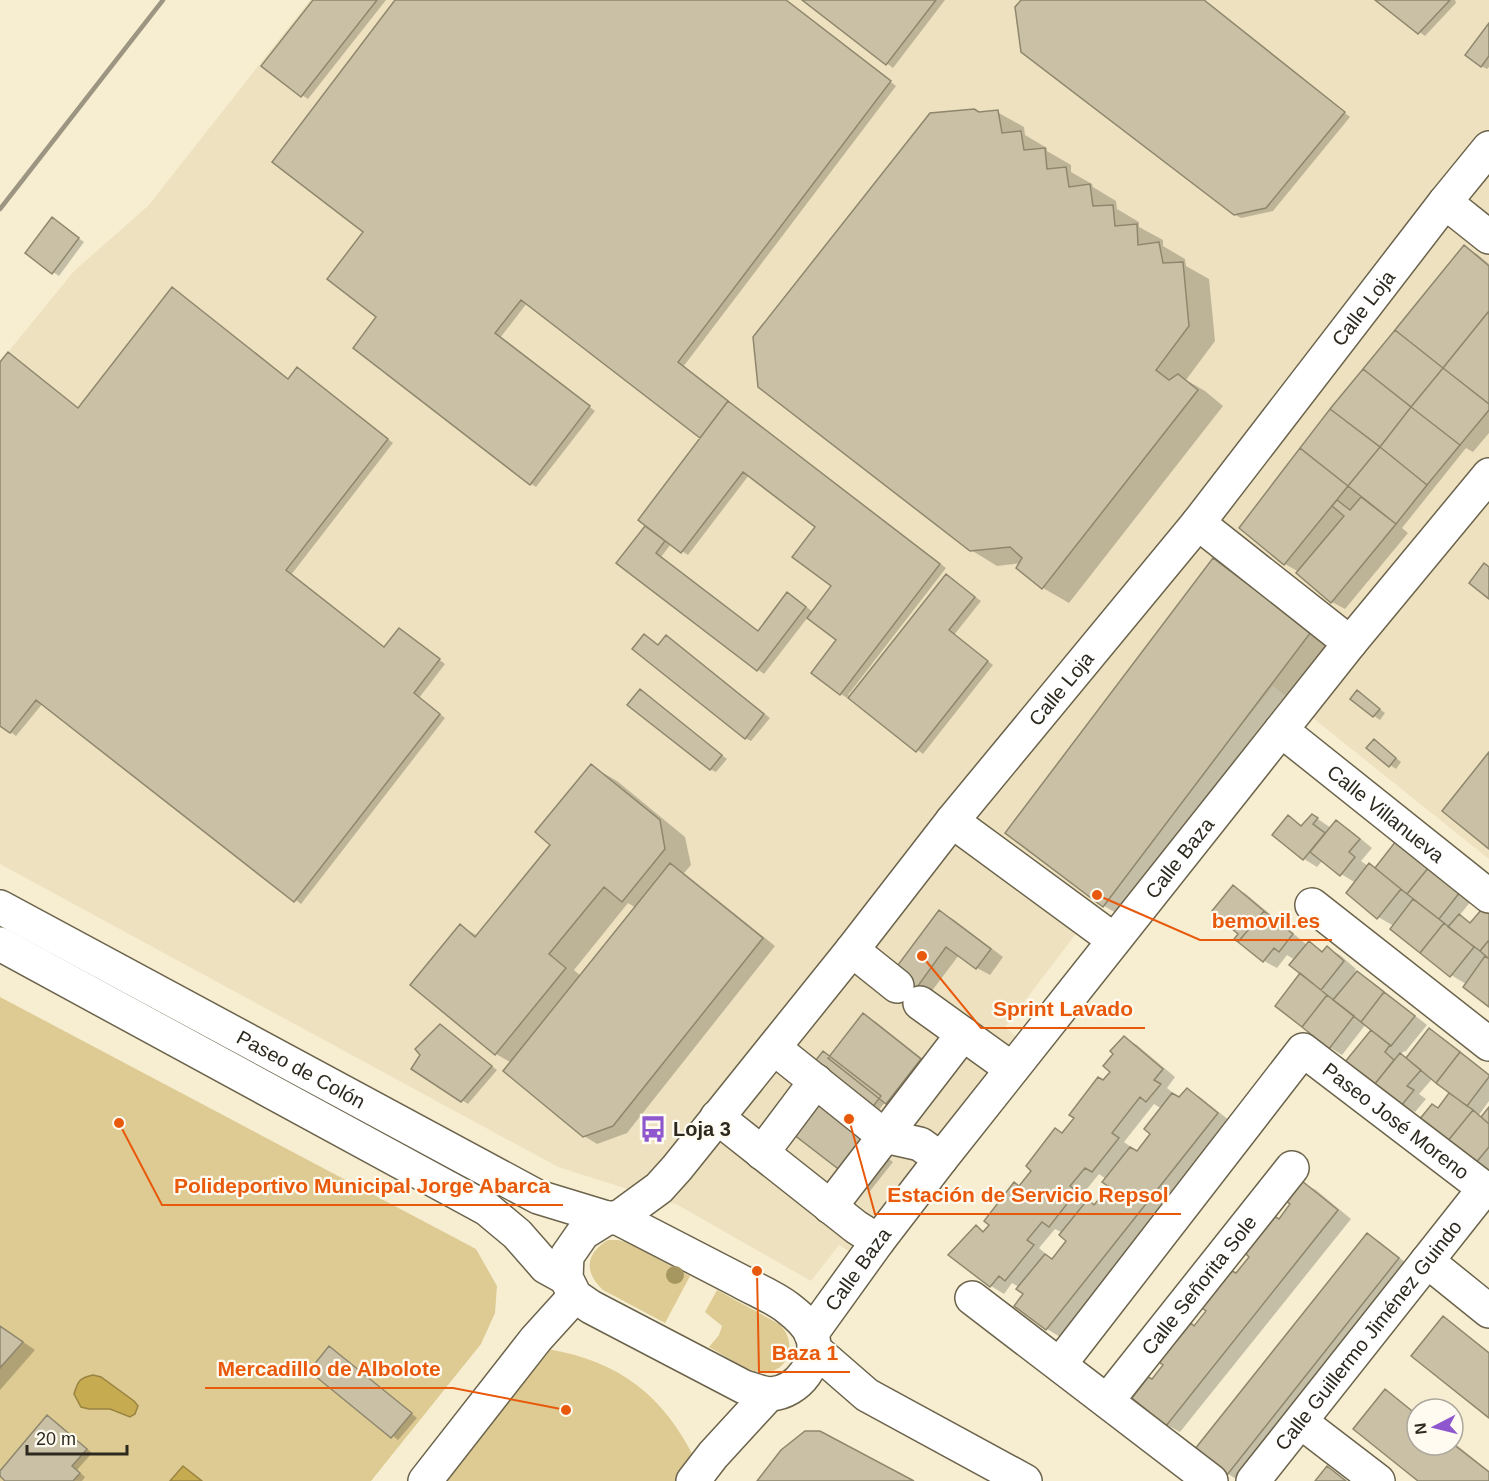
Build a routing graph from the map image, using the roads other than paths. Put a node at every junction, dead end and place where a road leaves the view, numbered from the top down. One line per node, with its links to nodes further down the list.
1 (1489, 148): 2 (street, Calle Loja)
2 (1445, 201): 3 (street); 5 (street, Calle Loja)
3 (1489, 237)
4 (1489, 475): 6 (street, Calle Baza)
5 (1198, 523): 6 (street); 8 (street, Calle Loja)
6 (1350, 643): 7 (street, Calle Baza)
7 (1281, 730): 9 (street, Calle Villanueva); 12 (street, Calle Baza)
8 (952, 821): 12 (street); 14 (street, Calle Loja)
9 (1489, 896)
10 (1312, 905): 16 (street)
11 (0, 907): 27 (street, Paseo de Colón)
12 (1114, 940): 18 (street, Calle Baza)
13 (0, 944): 30 (street, Paseo de Colón)
14 (852, 950): 15 (street); 17 (street, Calle Loja)
15 (963, 1034): 18 (street); 21 (street)
16 (1489, 1044)
17 (774, 1048): 19 (street); 20 (street, Calle Loja)
18 (1012, 1069): 23 (street, Calle Baza)
19 (816, 1082): 21 (street); 22 (street)
20 (717, 1117): 22 (street); 27 (street, Calle Loja)
21 (884, 1136): 23 (street); 26 (street)
22 (762, 1153): 26 (street)
23 (940, 1159): 28 (street, Calle Baza)
24 (1292, 1168): 37 (street, Calle Señorita Sole)
25 (1486, 1191): 29 (street, Calle Guillermo Jiménez Guindo); 34 (street, Paseo José Moreno)
26 (830, 1207): 28 (street)
27 (613, 1218): 30 (street, Calle Loja); 33 (street, Paseo de Colón)
28 (878, 1241): 33 (street, Calle Baza)
29 (1427, 1261): 32 (street); 38 (street, Calle Guillermo Jiménez Guindo)
30 (570, 1287): 35 (street, Paseo de Colón); 40 (street)
31 (972, 1298): 34 (street)
32 (1489, 1311)
33 (813, 1341): 35 (street, Calle Baza); 36 (street)
34 (1059, 1364): 37 (street)
35 (782, 1389): 36 (street); 41 (street, Calle Baza)
36 (867, 1395): 39 (street)
37 (1107, 1401): 42 (street)
38 (1301, 1422): 43 (street, Calle Guillermo Jiménez Guindo); 44 (street)
39 (1012, 1478)
40 (426, 1481)
41 (693, 1481)
42 (1211, 1481)
43 (1253, 1481)
44 (1378, 1481)

